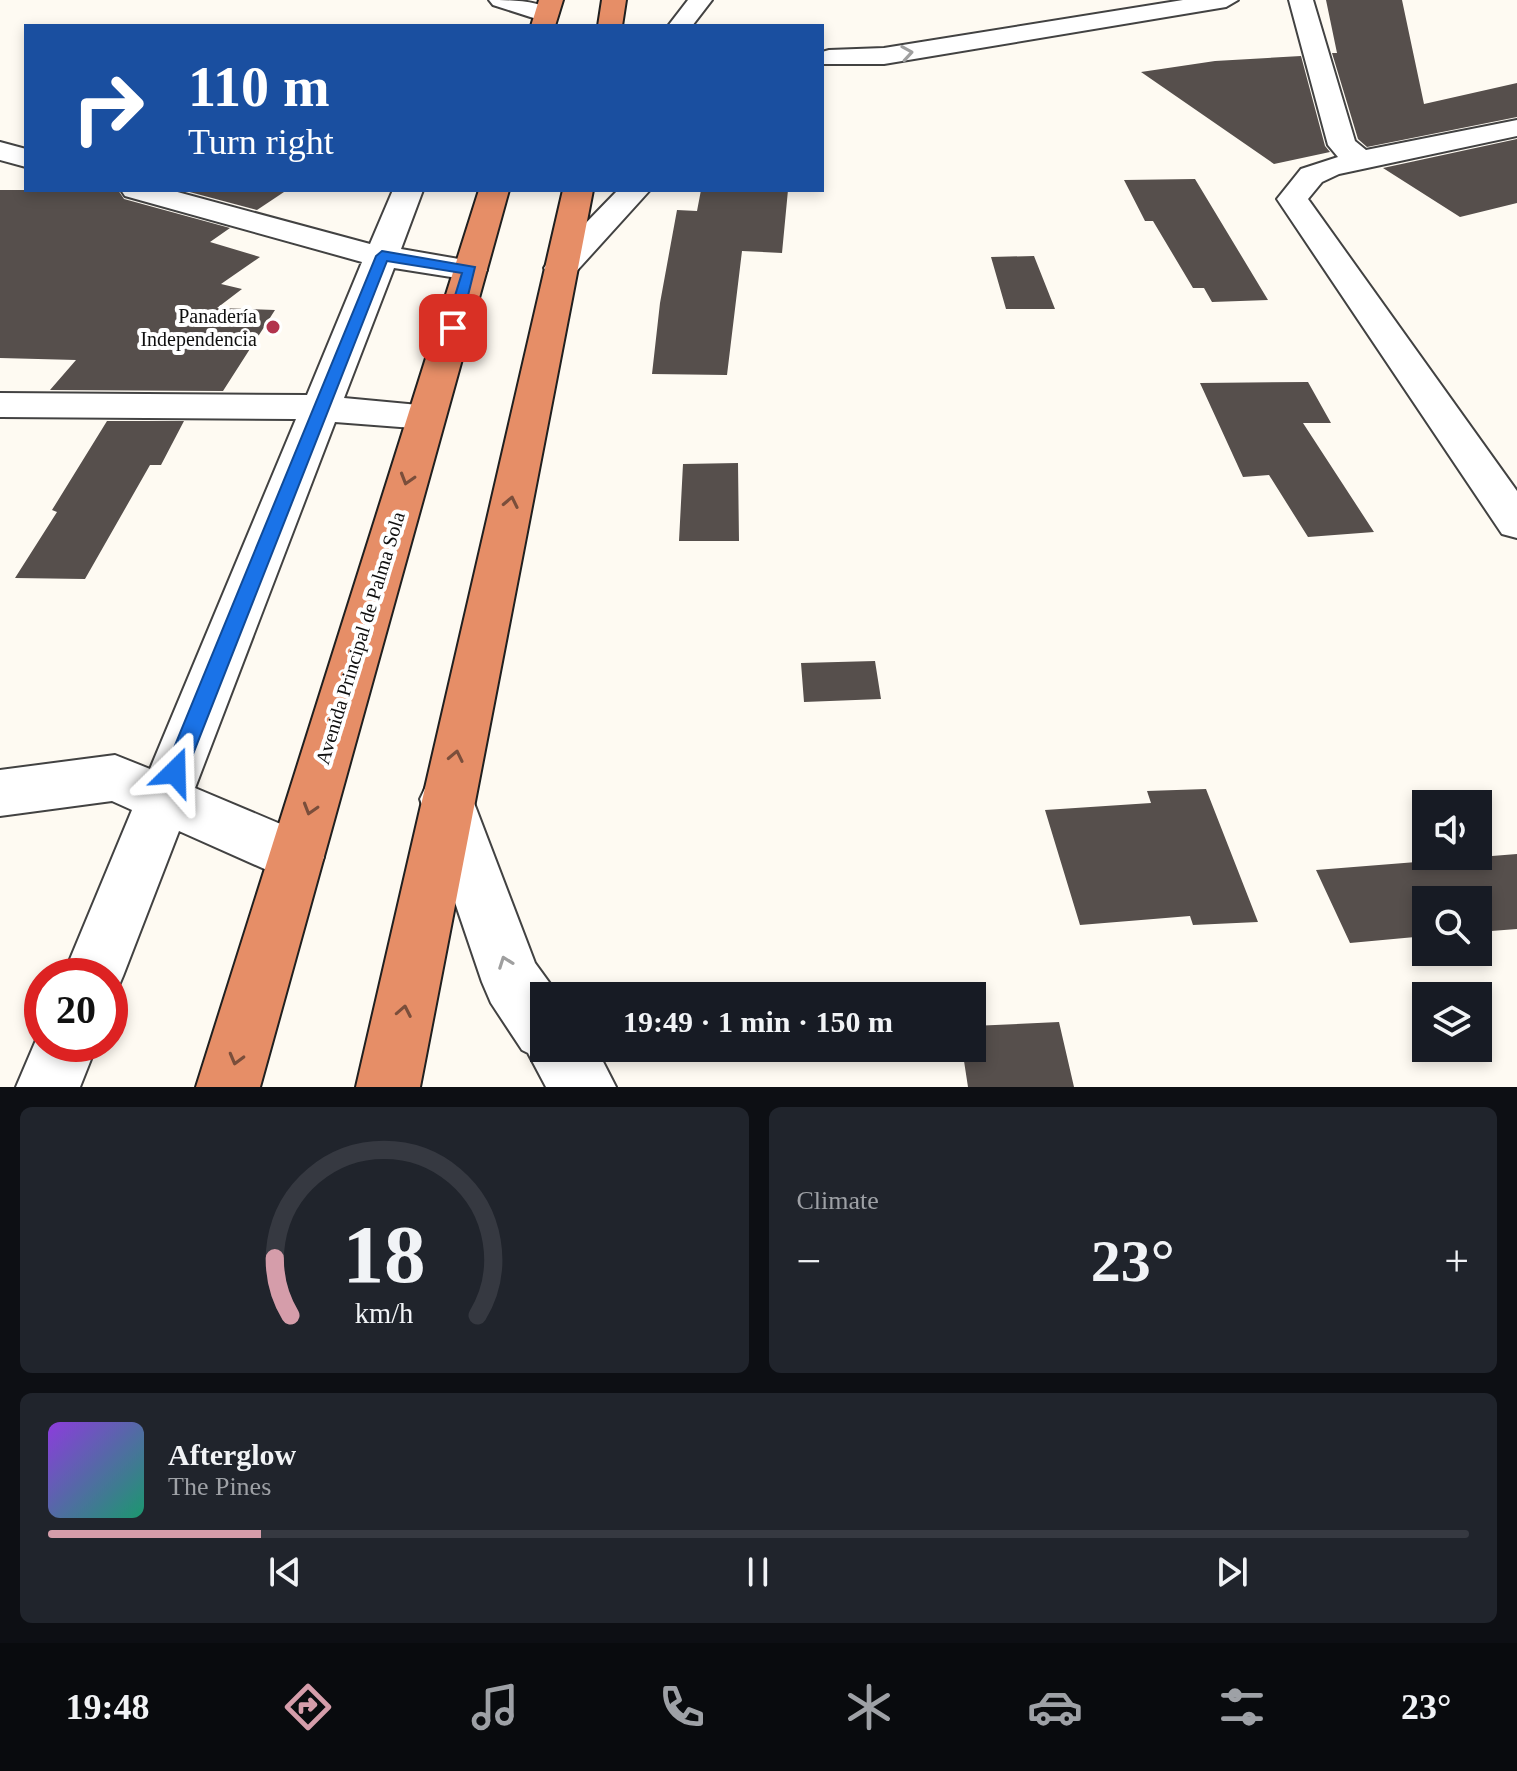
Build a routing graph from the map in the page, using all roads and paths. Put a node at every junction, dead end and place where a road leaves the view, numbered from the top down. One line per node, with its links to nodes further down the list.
1 (501, 0): 6 (street)
2 (614, 0): 7 (highway)
3 (700, 0): 8 (street)
4 (1226, 0): 10 (street, one-way to 4)
5 (1301, 0): 14 (street)
6 (546, 14)
7 (610, 24)
8 (682, 24)
9 (876, 30): 10 (street)
10 (826, 60)
11 (1517, 128): 14 (street)
12 (0, 151): 13 (street)
13 (24, 157)
14 (1360, 160): 26 (street)
15 (143, 192): 20 (street)
16 (407, 192): 20 (street)
17 (493, 192): 22 (highway, Avenida Principal de Palma Sola)
18 (578, 192): 21 (highway)
19 (633, 192): 21 (street)
20 (382, 256): 22 (street); 24 (street)
21 (561, 268): 28 (highway, one-way to 21)
22 (470, 270): 25 (highway, Avenida Principal de Palma Sola)
23 (0, 405): 24 (street)
24 (322, 408): 25 (street); 29 (street)
25 (426, 416): 30 (highway, Avenida Principal de Palma Sola, one-way to 30)
26 (1517, 523)
27 (0, 793): 29 (street)
28 (447, 799): 32 (street, one-way to 28); 37 (highway, one-way to 28)
29 (164, 800): 30 (street); 31 (street)
30 (296, 857): 36 (highway, Avenida Principal de Palma Sola, one-way to 36)
31 (100, 958)
32 (530, 1008)
33 (58, 1062): 35 (street)
34 (567, 1062): 38 (street)
35 (48, 1087)
36 (228, 1087)
37 (388, 1087)
38 (584, 1087)

